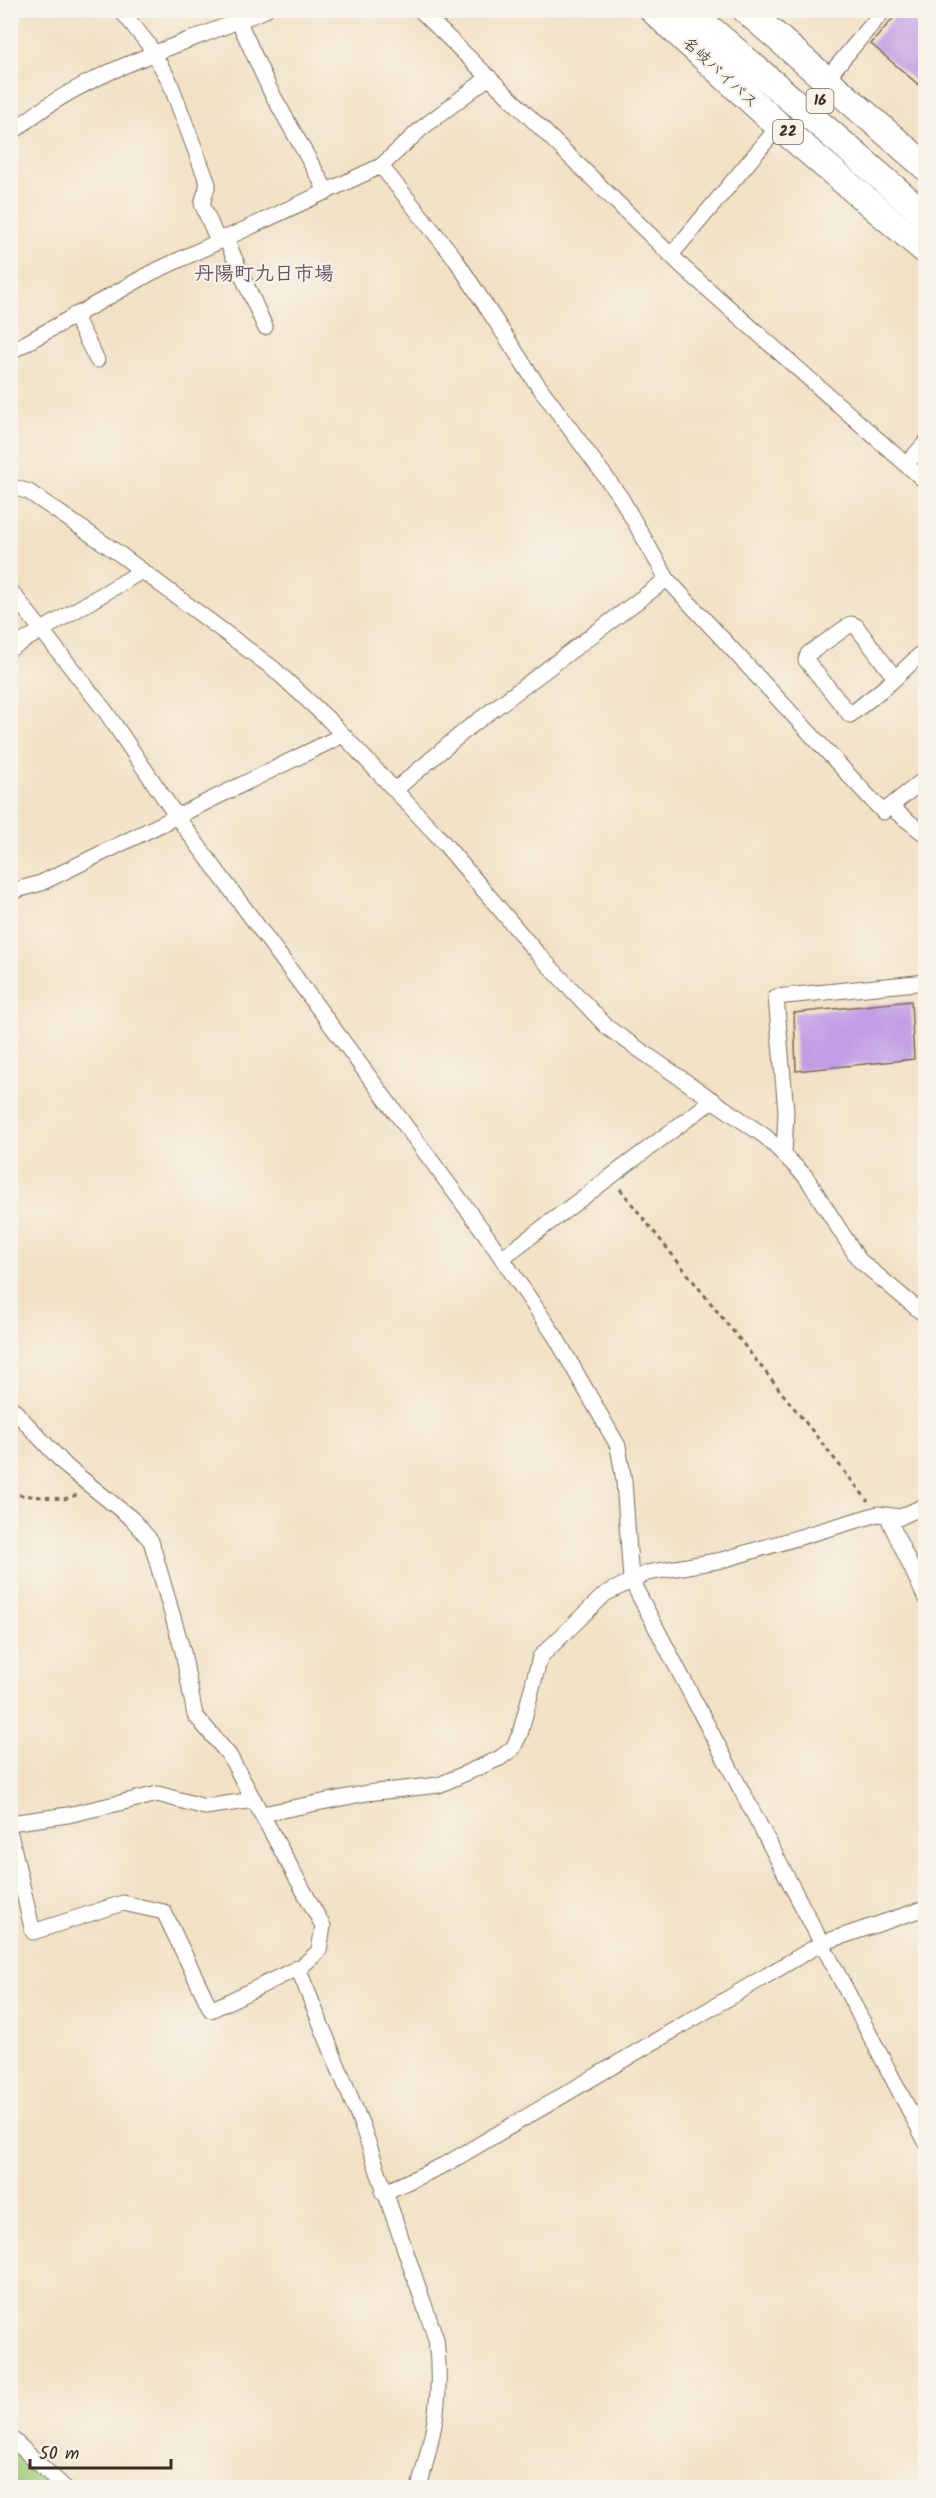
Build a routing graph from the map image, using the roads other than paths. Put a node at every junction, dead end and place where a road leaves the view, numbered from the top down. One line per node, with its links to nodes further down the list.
1 (121, 10): 11 (street)
2 (265, 10): 10 (street)
3 (420, 10): 12 (street)
4 (653, 10): 14 (highway, 名岐バイパス / 22)
5 (671, 10): 21 (highway, 16)
6 (688, 10): 20 (highway)
7 (715, 10): 19 (highway, 16)
8 (747, 10): 13 (highway)
9 (884, 10): 13 (street)
10 (239, 22): 11 (street); 18 (street)
11 (153, 55): 15 (street); 22 (street)
12 (489, 77): 16 (street); 24 (street)
13 (826, 79): 17 (highway)
14 (779, 126): 23 (highway, 名岐バイパス / 22); 24 (street)
15 (10, 135)
16 (381, 166): 18 (street); 34 (street)
17 (926, 167)
18 (327, 192): 22 (street)
19 (926, 192)
20 (926, 216)
21 (926, 236)
22 (221, 239): 25 (street); 26 (street)
23 (926, 251)
24 (670, 255): 30 (street)
25 (74, 315): 27 (street); 28 (street)
26 (265, 327)
27 (10, 352)
28 (98, 360)
29 (926, 442): 30 (street)
30 (906, 465): 31 (street)
31 (926, 482)
32 (10, 486): 33 (street)
33 (142, 571): 36 (street); 40 (street)
34 (668, 579): 42 (street); 43 (street)
35 (10, 590): 36 (street)
36 (42, 631): 37 (street); 44 (street)
37 (10, 649)
38 (926, 649): 39 (street)
39 (895, 678): 39 (street)
40 (343, 735): 42 (street); 44 (street)
41 (926, 778): 43 (street)
42 (395, 790): 48 (street)
43 (891, 807): 45 (street)
44 (177, 817): 46 (street); 50 (street)
45 (926, 835)
46 (10, 892)
47 (926, 982): 49 (street)
48 (713, 1100): 49 (street); 50 (street)
49 (784, 1154): 51 (street)
50 (502, 1258): 55 (street)
51 (924, 1313)
52 (10, 1406): 57 (street)
53 (926, 1505): 54 (street)
54 (900, 1517): 55 (street); 56 (street)
55 (631, 1580): 58 (street); 62 (street)
56 (926, 1599)
57 (254, 1800): 58 (street); 59 (street)
58 (262, 1814): 63 (street)
59 (10, 1823)
60 (10, 1834): 63 (street)
61 (926, 1908): 62 (street)
62 (822, 1943): 64 (street); 65 (street)
63 (298, 1968): 65 (street)
64 (926, 2142)
65 (383, 2193): 68 (street)
66 (10, 2437): 67 (street)
67 (65, 2487)
68 (419, 2487)

